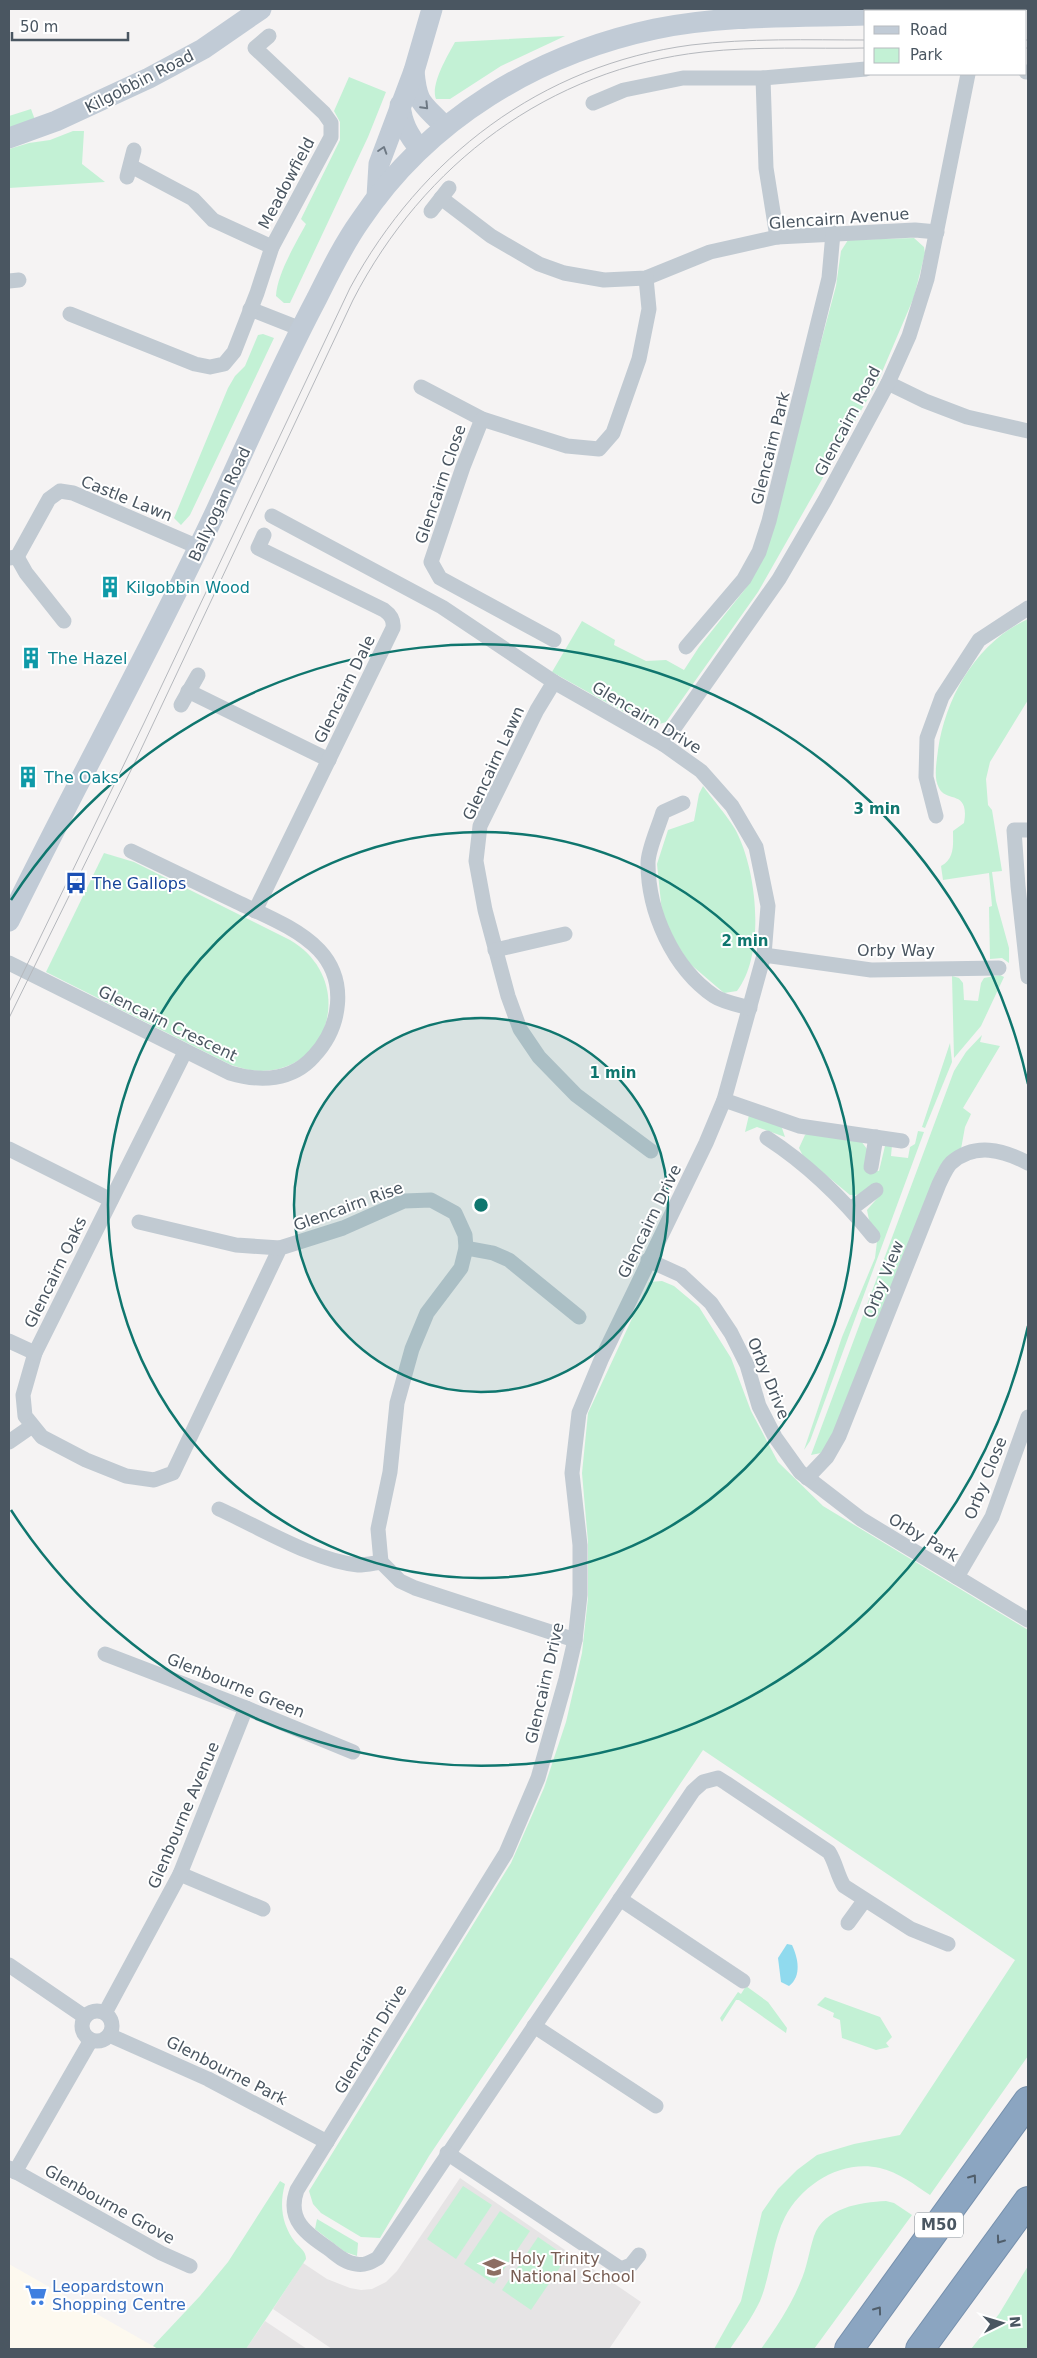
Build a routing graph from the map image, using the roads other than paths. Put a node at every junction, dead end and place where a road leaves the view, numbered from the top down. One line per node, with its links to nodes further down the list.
1 (261, 9): 14 (street, Kilgobbin Road)
2 (432, 9): 8 (street)
3 (962, 9): 4 (street)
4 (946, 10)
5 (864, 15): 13 (street, Ballyogan Road)
6 (269, 36): 22 (street, Meadowfield)
7 (864, 69): 10 (street)
8 (414, 71): 12 (street); 13 (street, one-way to 13)
9 (968, 75): 19 (street, Glencairn Road)
10 (763, 78): 11 (street); 21 (street)
11 (593, 104)
12 (400, 105): 15 (street); 17 (street, one-way to 12)
13 (445, 127): 15 (street, Ballyogan Road)
14 (9, 138)
15 (420, 149): 17 (street, Ballyogan Road)
16 (134, 150): 22 (street, Meadowfield)
17 (377, 196): 26 (street, Ballyogan Road)
18 (431, 211): 23 (street, Glencairn Avenue)
19 (937, 232): 20 (street, Glencairn Avenue); 27 (street, Glencairn Road)
20 (833, 233): 21 (street, Glencairn Avenue); 38 (street, Glencairn Park)
21 (777, 237): 23 (street, Glencairn Avenue)
22 (272, 247): 24 (street, Meadowfield)
23 (646, 278): 29 (street)
24 (250, 309): 25 (street, Meadowfield); 26 (street)
25 (70, 314)
26 (301, 329): 33 (street, Ballyogan Road)
27 (888, 383): 30 (street); 43 (street, Glencairn Road)
28 (421, 387): 29 (street)
29 (482, 419): 37 (street, Glencairn Close)
30 (1028, 431)
31 (272, 516): 40 (street, Glencairn Drive)
32 (261, 542): 44 (street, Glencairn Dale)
33 (198, 547): 34 (street, Castle Lawn); 50 (street, Ballyogan Road)
34 (13, 558): 36 (street, Castle Lawn)
35 (1028, 608): 46 (street)
36 (64, 621)
37 (554, 640)
38 (686, 647)
39 (198, 675): 41 (street)
40 (554, 682): 43 (street, Glencairn Drive); 52 (street, Glencairn Lawn)
41 (188, 691): 42 (street); 44 (street)
42 (181, 705)
43 (663, 744): 53 (street, Glencairn Drive)
44 (329, 760): 49 (street, Glencairn Dale)
45 (683, 802): 57 (street)
46 (936, 816)
47 (1028, 830): 56 (street)
48 (131, 851): 49 (street, Glencairn Crescent)
49 (255, 911): 58 (street, Glencairn Crescent)
50 (9, 921)
51 (565, 934): 52 (street)
52 (495, 950): 66 (street, Glencairn Lawn)
53 (764, 955): 55 (street, Orby Way); 57 (street, Glencairn Drive)
54 (9, 963): 58 (street, Glencairn Crescent)
55 (999, 968)
56 (1028, 977)
57 (750, 1008): 59 (street, Glencairn Drive)
58 (185, 1052): 70 (street, Glencairn Oaks)
59 (724, 1100): 60 (street); 76 (street, Glencairn Drive)
60 (800, 1126): 61 (street); 65 (street)
61 (876, 1137): 63 (street); 68 (street)
62 (767, 1138): 65 (street)
63 (902, 1141)
64 (9, 1149): 70 (street)
65 (785, 1150): 71 (street)
66 (651, 1151)
67 (1028, 1163): 83 (street, Orby View)
68 (871, 1167)
69 (876, 1190): 71 (street)
70 (111, 1200): 79 (street, Glencairn Oaks)
71 (851, 1209): 73 (street)
72 (139, 1222): 74 (street)
73 (873, 1236)
74 (280, 1248): 75 (street, Glencairn Rise); 81 (street, Glencairn Rise)
75 (466, 1248): 77 (street); 85 (street)
76 (648, 1260): 83 (street, Orby Drive); 88 (street, Glencairn Drive)
77 (579, 1317)
78 (9, 1341): 79 (street)
79 (35, 1352): 81 (street, Glencairn Oaks)
80 (1028, 1417): 86 (street, Orby Close)
81 (32, 1426): 82 (street)
82 (9, 1442)
83 (806, 1478): 86 (street, Orby Park)
84 (220, 1509): 85 (street)
85 (381, 1562): 88 (street)
86 (957, 1577): 87 (street, Orby Park)
87 (1028, 1620)
88 (574, 1640): 107 (street, Glencairn Drive)
89 (105, 1654): 90 (street, Glenbourne Green)
90 (246, 1708): 91 (street, Glenbourne Green); 92 (street, Glenbourne Avenue)
91 (353, 1752)
92 (180, 1874): 95 (street); 100 (street, Glenbourne Avenue)
93 (620, 1899): 94 (street, Glencairn Drive); 99 (street); 102 (street, Glencairn Drive)
94 (864, 1901): 96 (street); 97 (street)
95 (263, 1909)
96 (848, 1923)
97 (948, 1944)
98 (9, 1965): 101 (street)
99 (743, 1981)
100 (105, 2014): 101 (street); 103 (street)
101 (85, 2017): 104 (street)
102 (534, 2026): 106 (street); 108 (street, Glencairn Drive)
103 (109, 2035): 104 (street); 107 (street, Glenbourne Park)
104 (91, 2040): 109 (street)
105 (1028, 2102): 113 (highway, M50, one-way to 105)
106 (656, 2106)
107 (327, 2142): 108 (street, Glencairn Drive)
108 (448, 2153): 111 (street)
109 (12, 2170): 112 (street, Glenbourne Grove)
110 (1028, 2201): 114 (highway, one-way to 114)
111 (639, 2255)
112 (190, 2266)
113 (849, 2349)
114 (920, 2349)

